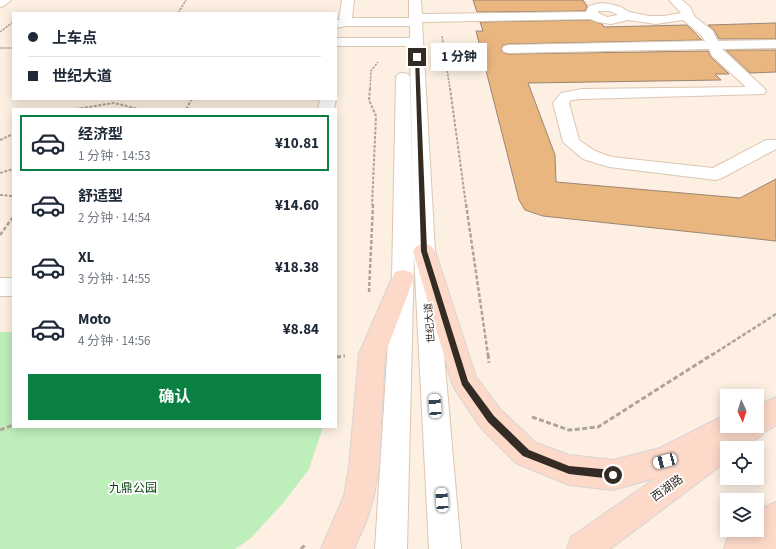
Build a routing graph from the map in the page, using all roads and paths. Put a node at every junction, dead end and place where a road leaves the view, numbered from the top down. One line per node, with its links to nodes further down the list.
1 (5, 0): 6 (street)
2 (186, 0): 8 (path)
3 (348, 0): 13 (street)
4 (402, 0): 14 (street, 世纪大道)
5 (675, 0): 9 (street)
6 (0, 4)
7 (596, 8): 10 (street); 11 (street); 15 (street)
8 (179, 12)
9 (688, 14): 10 (street); 20 (street)
10 (625, 15): 15 (street)
11 (439, 18): 14 (street); 44 (path)
12 (12, 23): 16 (path)
13 (340, 23): 14 (street)
14 (411, 24): 17 (street); 38 (street, 世纪大道); 39 (street, 世纪大道)
15 (612, 29): 21 (street)
16 (0, 32)
17 (382, 42): 19 (street); 42 (path)
18 (776, 44): 20 (street)
19 (337, 45)
20 (714, 45): 21 (street); 31 (street)
21 (625, 47): 24 (street)
22 (0, 48): 23 (path)
23 (12, 48)
24 (509, 50)
25 (116, 100): 26 (path)
26 (114, 103): 27 (path); 28 (path)
27 (82, 108)
28 (135, 108)
29 (12, 134): 30 (path)
30 (0, 140)
31 (772, 144)
32 (12, 170): 33 (path)
33 (0, 173)
34 (0, 196): 35 (path)
35 (12, 196)
36 (12, 219): 37 (path)
37 (0, 235)
38 (424, 251): 52 (main road); 60 (street, 世纪大道)
39 (403, 278): 58 (main road); 59 (street, 世纪大道)
40 (0, 287): 41 (street)
41 (12, 287)
42 (368, 299)
43 (776, 314): 48 (path)
44 (489, 363)
45 (776, 400): 46 (main road)
46 (764, 407)
47 (776, 409): 49 (main road)
48 (530, 416)
49 (764, 417)
50 (12, 426): 51 (path)
51 (0, 430)
52 (720, 431)
53 (742, 433): 61 (main road, 西湖路)
54 (776, 518): 62 (main road)
55 (310, 541): 57 (path)
56 (776, 542): 63 (main road)
57 (301, 549)
58 (337, 549)
59 (391, 549)
60 (445, 549)
61 (583, 549)
62 (740, 549)
63 (770, 549)

